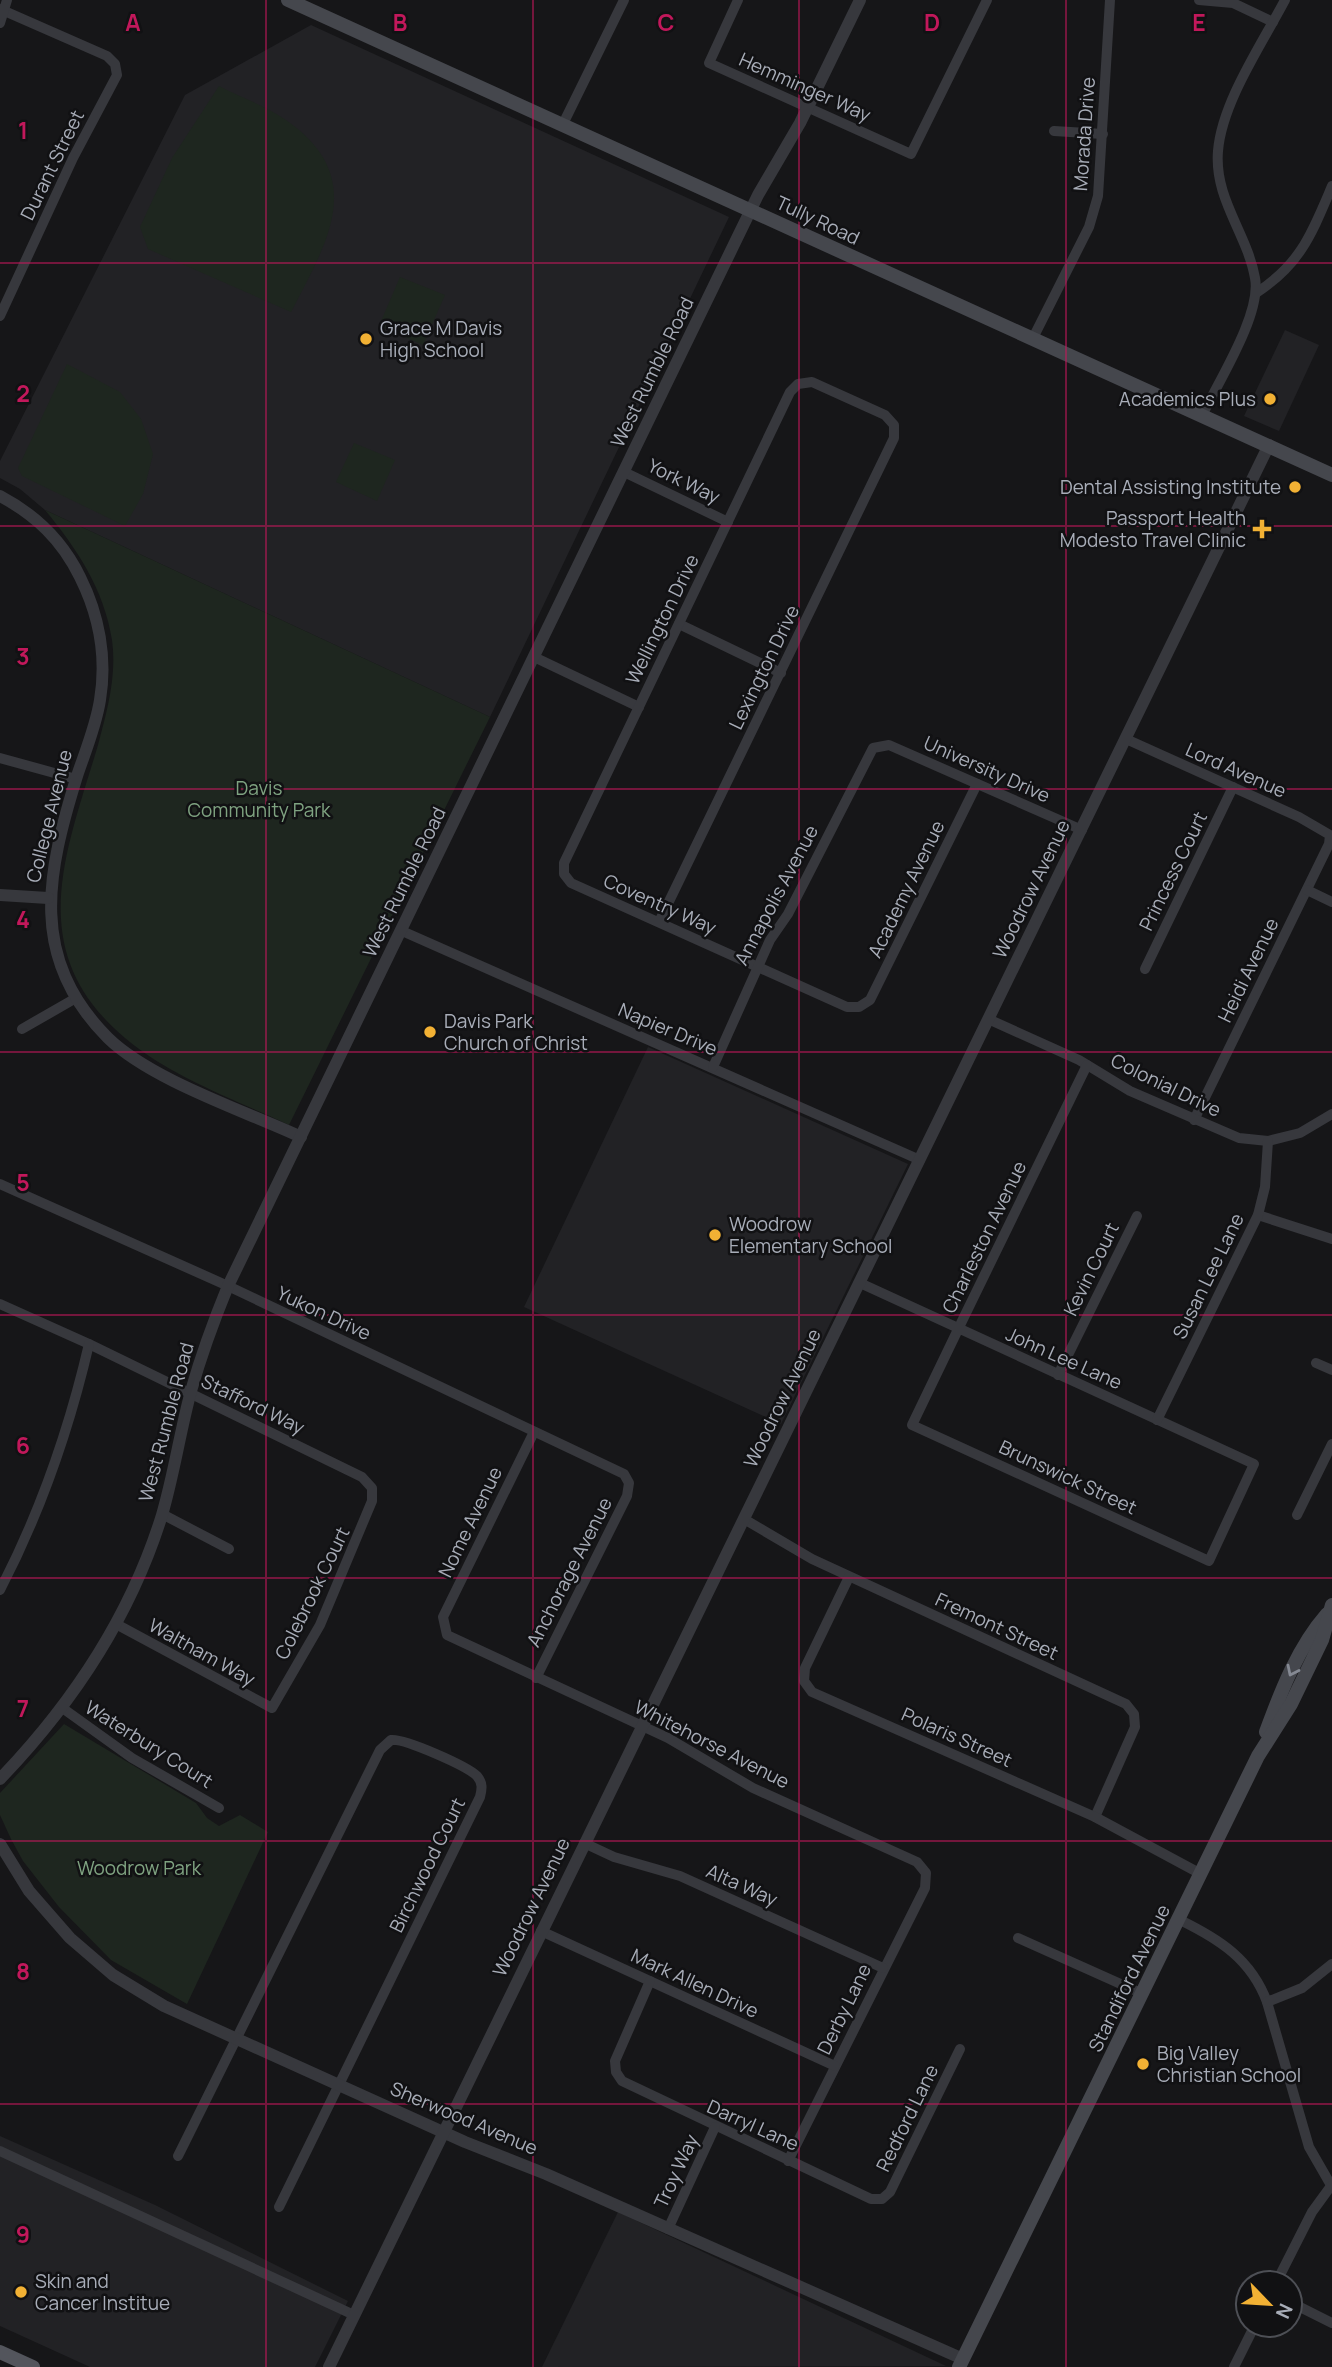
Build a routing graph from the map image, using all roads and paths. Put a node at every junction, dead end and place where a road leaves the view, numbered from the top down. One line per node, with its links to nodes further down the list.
1 (7, 0): 10 (street)
2 (288, 0): 14 (main road, Tully Road)
3 (624, 0): 14 (street)
4 (738, 0): 13 (street, Hemminger Way)
5 (860, 0): 13 (street, West Rumble Road)
6 (987, 0): 13 (street, Hemminger Way)
7 (1111, 0): 16 (street, Morada Drive)
8 (1199, 0): 11 (street)
9 (1284, 0): 11 (street)
10 (2, 10): 12 (street); 20 (street, Durant Street)
11 (1273, 22): 19 (street)
12 (0, 23)
13 (807, 107): 18 (street, West Rumble Road)
14 (562, 125): 18 (main road, Tully Road)
15 (1055, 131): 16 (street)
16 (1103, 134): 21 (street, Morada Drive)
17 (1332, 186): 19 (street)
18 (751, 210): 21 (main road, Tully Road); 25 (street, West Rumble Road)
19 (1256, 293): 22 (street)
20 (0, 316)
21 (1032, 340): 22 (main road, Tully Road)
22 (1202, 416): 24 (main road, Tully Road)
23 (894, 425): 28 (street, Wellington Drive); 31 (street, Lexington Drive)
24 (1269, 446): 26 (main road, Tully Road); 33 (street, Woodrow Avenue)
25 (624, 472): 28 (street, York Way); 30 (street, West Rumble Road)
26 (1332, 475)
27 (0, 496): 36 (street, College Avenue)
28 (728, 522): 29 (street, Wellington Drive)
29 (679, 624): 31 (street); 32 (street, Wellington Drive)
30 (534, 657): 32 (street); 47 (street, West Rumble Road)
31 (781, 673): 46 (street, Lexington Drive)
32 (639, 707): 41 (street, Wellington Drive)
33 (1126, 739): 38 (street, Lord Avenue); 39 (street, Woodrow Avenue)
34 (878, 745): 37 (street, University Drive); 48 (street, Annapolis Avenue)
35 (0, 758): 36 (street)
36 (76, 779): 44 (street, College Avenue)
37 (977, 784): 39 (street, University Drive); 51 (street, Academy Avenue)
38 (1233, 787): 40 (street, Lord Avenue); 49 (street, Princess Court)
39 (1082, 831): 52 (street, Woodrow Avenue)
40 (1330, 835): 42 (street, Heidi Avenue)
41 (564, 874): 46 (street, Coventry Way)
42 (1307, 890): 45 (street); 57 (street, Heidi Avenue)
43 (0, 895): 44 (street)
44 (48, 898): 50 (street, College Avenue)
45 (1332, 902)
46 (659, 922): 48 (street, Coventry Way)
47 (402, 931): 55 (street, Napier Drive); 58 (street, West Rumble Road)
48 (758, 967): 51 (street, Coventry Way); 55 (street, Annapolis Avenue)
49 (1145, 969)
50 (76, 998): 53 (street); 58 (street, College Avenue)
51 (861, 1007)
52 (988, 1019): 54 (street, Colonial Drive); 60 (street, Woodrow Avenue)
53 (22, 1029)
54 (1087, 1065): 57 (street, Colonial Drive); 68 (street, Charleston Avenue)
55 (713, 1067): 60 (street, Napier Drive)
56 (1332, 1114): 59 (street, Colonial Drive)
57 (1194, 1120): 59 (street, Colonial Drive)
58 (301, 1137): 66 (street, West Rumble Road)
59 (1268, 1141): 62 (street, Susan Lee Lane)
60 (920, 1160): 65 (street, Woodrow Avenue)
61 (0, 1184): 66 (street, Yukon Drive)
62 (1258, 1215): 64 (street); 74 (street, Susan Lee Lane)
63 (1137, 1216): 72 (street, Kevin Court)
64 (1332, 1239)
65 (860, 1283): 68 (street, John Lee Lane); 82 (street, Woodrow Avenue)
66 (229, 1286): 73 (street, West Rumble Road); 76 (street, Yukon Drive)
67 (0, 1304): 69 (street, Stafford Way)
68 (958, 1330): 72 (street, John Lee Lane); 75 (street, Charleston Avenue)
69 (89, 1344): 73 (street, Stafford Way); 86 (street)
70 (1317, 1363): 71 (street)
71 (1332, 1370)
72 (1058, 1375): 74 (street, John Lee Lane)
73 (190, 1393): 79 (street, Stafford Way); 80 (street, West Rumble Road)
74 (1157, 1420): 84 (street, John Lee Lane)
75 (912, 1425): 84 (street, Brunswick Street)
76 (534, 1432): 78 (street, Yukon Drive); 89 (street, Nome Avenue)
77 (1332, 1444): 81 (street)
78 (628, 1481): 90 (street, Anchorage Avenue)
79 (372, 1488): 92 (street, Colebrook Court)
80 (162, 1514): 83 (street); 88 (street, West Rumble Road)
81 (1297, 1515)
82 (744, 1519): 85 (street, Fremont Street); 93 (street, Woodrow Avenue)
83 (229, 1549)
84 (1209, 1561)
85 (849, 1577): 96 (street, Fremont Street); 96 (street, Polaris Street)
86 (0, 1590)
87 (1330, 1610): 100 (main road, Standiford Avenue)
88 (116, 1624): 91 (street, West Rumble Road); 92 (street, Waltham Way)
89 (443, 1630): 90 (street, Whitehorse Avenue)
90 (536, 1678): 93 (street, Whitehorse Avenue)
91 (61, 1707): 94 (street, West Rumble Road); 95 (street, Waterbury Court)
92 (272, 1708)
93 (642, 1726): 97 (street, Woodrow Avenue); 99 (street, Whitehorse Avenue)
94 (0, 1779)
95 (219, 1808)
96 (1095, 1817): 100 (street, Polaris Street)
97 (584, 1843): 102 (street, Woodrow Avenue); 105 (street, Alta Way)
98 (0, 1844): 109 (street, Sherwood Avenue)
99 (926, 1873): 105 (street, Derby Lane)
100 (1201, 1874): 101 (main road, Standiford Avenue)
101 (1180, 1920): 107 (main road, Standiford Avenue); 108 (street)
102 (541, 1931): 106 (street, Mark Allen Drive); 114 (street, Woodrow Avenue)
103 (1018, 1938): 107 (street)
104 (1332, 1964): 108 (street)
105 (883, 1968): 111 (street, Derby Lane)
106 (650, 1981): 111 (street, Mark Allen Drive); 113 (street, Darryl Lane)
107 (1143, 1994): 128 (main road, Standiford Avenue)
108 (1267, 2002): 118 (street)
109 (237, 2039): 112 (street, Sherwood Avenue); 112 (street, Birchwood Court); 116 (street)
110 (960, 2049): 119 (street, Redford Lane)
111 (835, 2066): 117 (street, Derby Lane)
112 (338, 2085): 114 (street, Sherwood Avenue); 120 (street, Birchwood Court)
113 (715, 2127): 117 (street, Darryl Lane); 121 (street, Troy Way)
114 (443, 2132): 121 (street, Sherwood Avenue); 124 (street, Woodrow Avenue)
115 (0, 2151): 124 (street)
116 (178, 2156)
117 (788, 2161): 119 (street, Darryl Lane)
118 (1331, 2186): 122 (street)
119 (881, 2199)
120 (279, 2207)
121 (668, 2229): 128 (street, Sherwood Avenue)
122 (1283, 2269)
123 (1304, 2309): 125 (street)
124 (354, 2315): 130 (street, Woodrow Avenue)
125 (1332, 2323)
126 (1248, 2339): 131 (street)
127 (0, 2352): 129 (main road)
128 (961, 2363)
129 (33, 2367)
130 (329, 2367)
131 (1234, 2367)

